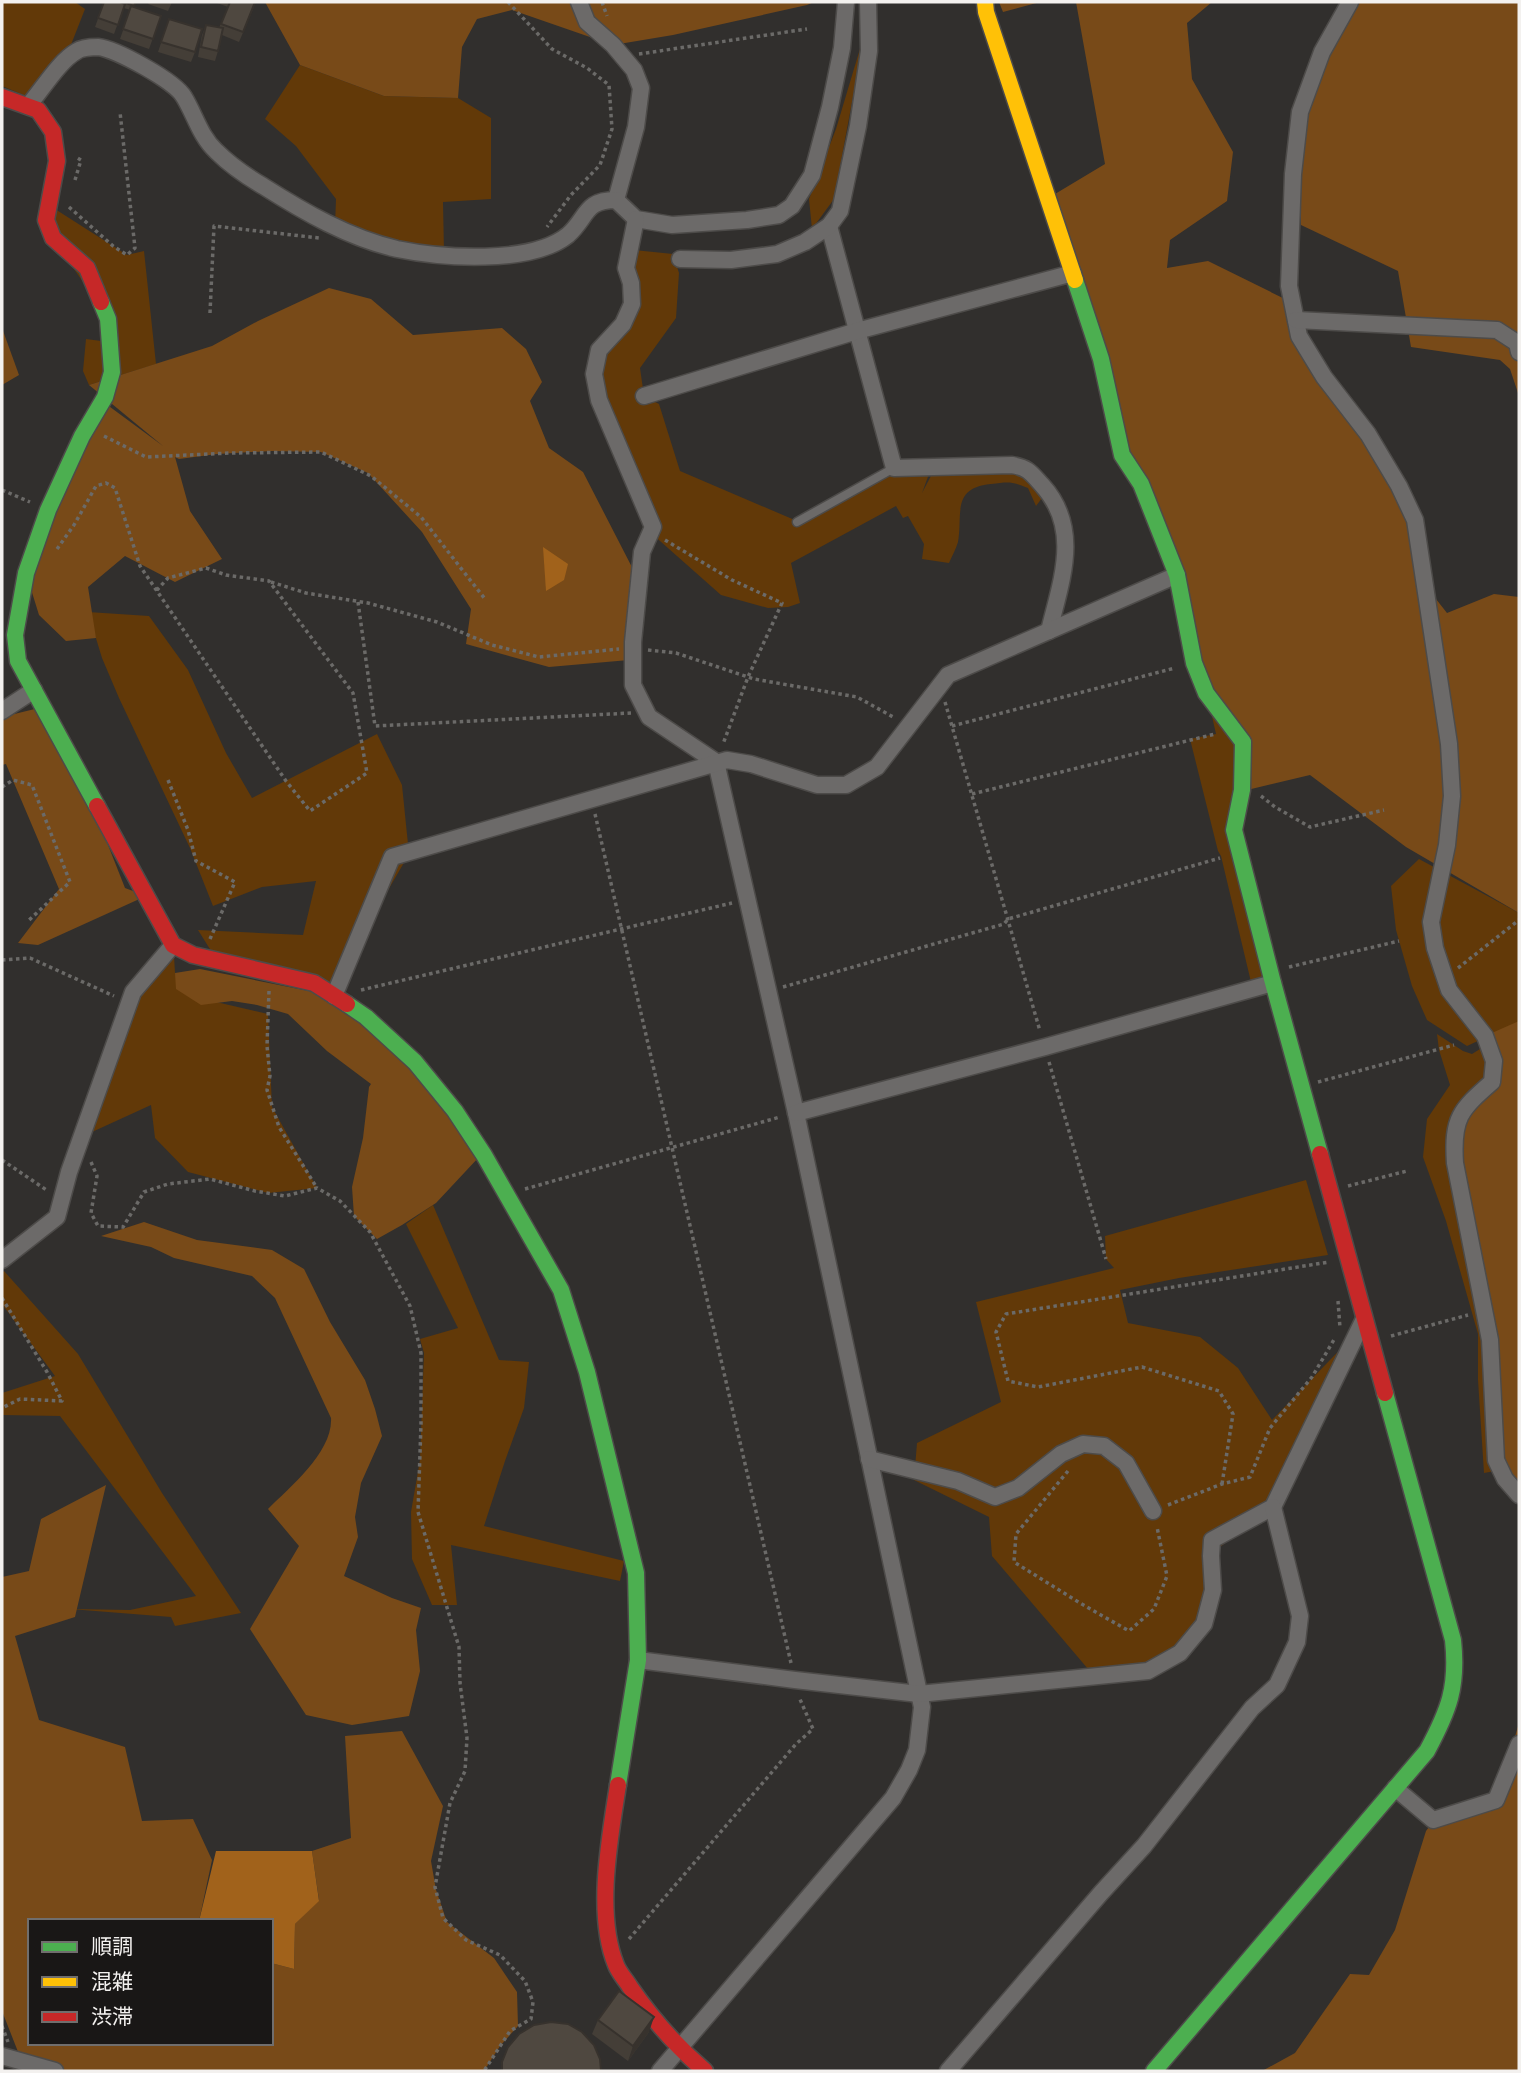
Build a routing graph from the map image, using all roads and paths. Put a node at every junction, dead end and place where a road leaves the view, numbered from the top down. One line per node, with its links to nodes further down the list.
1 (508, 2): 19 (path)
2 (579, 2): 8 (street)
3 (846, 2): 16 (street)
4 (868, 2): 17 (street)
5 (985, 2): 21 (street)
6 (1350, 2): 23 (street)
7 (807, 29): 8 (path)
8 (622, 56): 14 (street)
9 (2, 97): 10 (street)
10 (28, 106): 12 (street); 19 (street)
11 (120, 112): 15 (path)
12 (55, 146): 13 (path); 27 (street)
13 (75, 183)
14 (616, 200): 16 (street); 19 (street)
15 (68, 205)
16 (636, 219): 32 (street)
17 (829, 226): 20 (street); 24 (street)
18 (321, 239): 22 (path)
19 (529, 251)
20 (680, 259)
21 (1073, 273): 24 (street); 34 (street)
22 (210, 313)
23 (1296, 320): 25 (street); 69 (street)
24 (857, 331): 26 (street); 28 (street)
25 (1519, 352)
26 (644, 396)
27 (87, 428): 30 (street); 37 (path)
28 (894, 468): 31 (lane); 39 (street)
29 (2, 490): 30 (path)
30 (48, 510): 44 (street)
31 (797, 522)
32 (650, 533): 40 (street); 42 (path)
33 (55, 551): 36 (path)
34 (1177, 575): 39 (street); 41 (street)
35 (269, 581): 36 (path); 36 (path); 38 (path)
36 (157, 590)
37 (485, 599)
38 (358, 601): 40 (path); 46 (path)
39 (1049, 631): 43 (street)
40 (633, 648): 42 (path); 46 (street)
41 (1194, 663): 48 (path); 49 (street)
42 (748, 677): 47 (path); 50 (path)
43 (940, 684): 47 (street); 48 (path)
44 (34, 690): 45 (street); 64 (street)
45 (2, 711)
46 (647, 712): 50 (street)
47 (908, 725): 50 (street)
48 (952, 726): 54 (path)
49 (1234, 730): 53 (street); 54 (path)
50 (716, 762): 55 (street); 70 (street)
51 (168, 780): 65 (path)
52 (2, 787): 61 (path)
53 (1242, 790): 56 (path); 68 (street)
54 (972, 794): 59 (path)
55 (592, 800): 62 (path); 71 (street)
56 (1384, 810)
57 (1220, 858): 59 (path)
58 (738, 901): 62 (path)
59 (1008, 919): 70 (path); 74 (path)
60 (1519, 920): 69 (path)
61 (27, 922)
62 (622, 928): 71 (path); 77 (path)
63 (1399, 941): 68 (path)
64 (173, 945): 65 (street); 72 (street)
65 (202, 957): 67 (street)
66 (2, 960): 72 (path)
67 (270, 973): 71 (street); 81 (path)
68 (1271, 977): 74 (street); 75 (street)
69 (1445, 978): 97 (street)
70 (768, 991): 76 (street)
71 (334, 996): 83 (street)
72 (129, 1002): 78 (street)
73 (1454, 1045): 75 (path)
74 (1045, 1047): 76 (street); 85 (path)
75 (1301, 1087): 82 (street)
76 (796, 1113): 77 (path); 95 (street)
77 (672, 1148): 83 (path); 101 (path)
78 (76, 1150): 81 (path); 84 (street)
79 (2, 1160): 84 (path)
80 (1407, 1171): 82 (path)
81 (317, 1188): 109 (path)
82 (1329, 1191): 86 (street)
83 (506, 1194): 100 (street)
84 (61, 1200): 87 (street)
85 (1106, 1259)
86 (1348, 1259): 91 (street); 96 (path)
87 (2, 1260)
88 (1337, 1295): 96 (path)
89 (2, 1298): 93 (path)
90 (1470, 1315): 92 (path)
91 (1364, 1319): 92 (street); 98 (street)
92 (1370, 1341): 104 (street)
93 (2, 1408)
94 (1089, 1445): 95 (street); 99 (street); 99 (path)
95 (869, 1459): 102 (street)
96 (1222, 1484): 99 (path)
97 (1519, 1495)
98 (1273, 1507): 102 (street); 112 (street)
99 (1153, 1511)
100 (638, 1660): 101 (street); 105 (street)
101 (795, 1680): 102 (street); 105 (path)
102 (919, 1694): 106 (street)
103 (1519, 1744): 104 (street)
104 (1395, 1787): 113 (street)
105 (614, 1957): 106 (street)
106 (679, 2049): 110 (street); 111 (street)
107 (2, 2056): 108 (street)
108 (55, 2071)
109 (484, 2071)
110 (660, 2071)
111 (705, 2071)
112 (948, 2071)
113 (1154, 2071)

